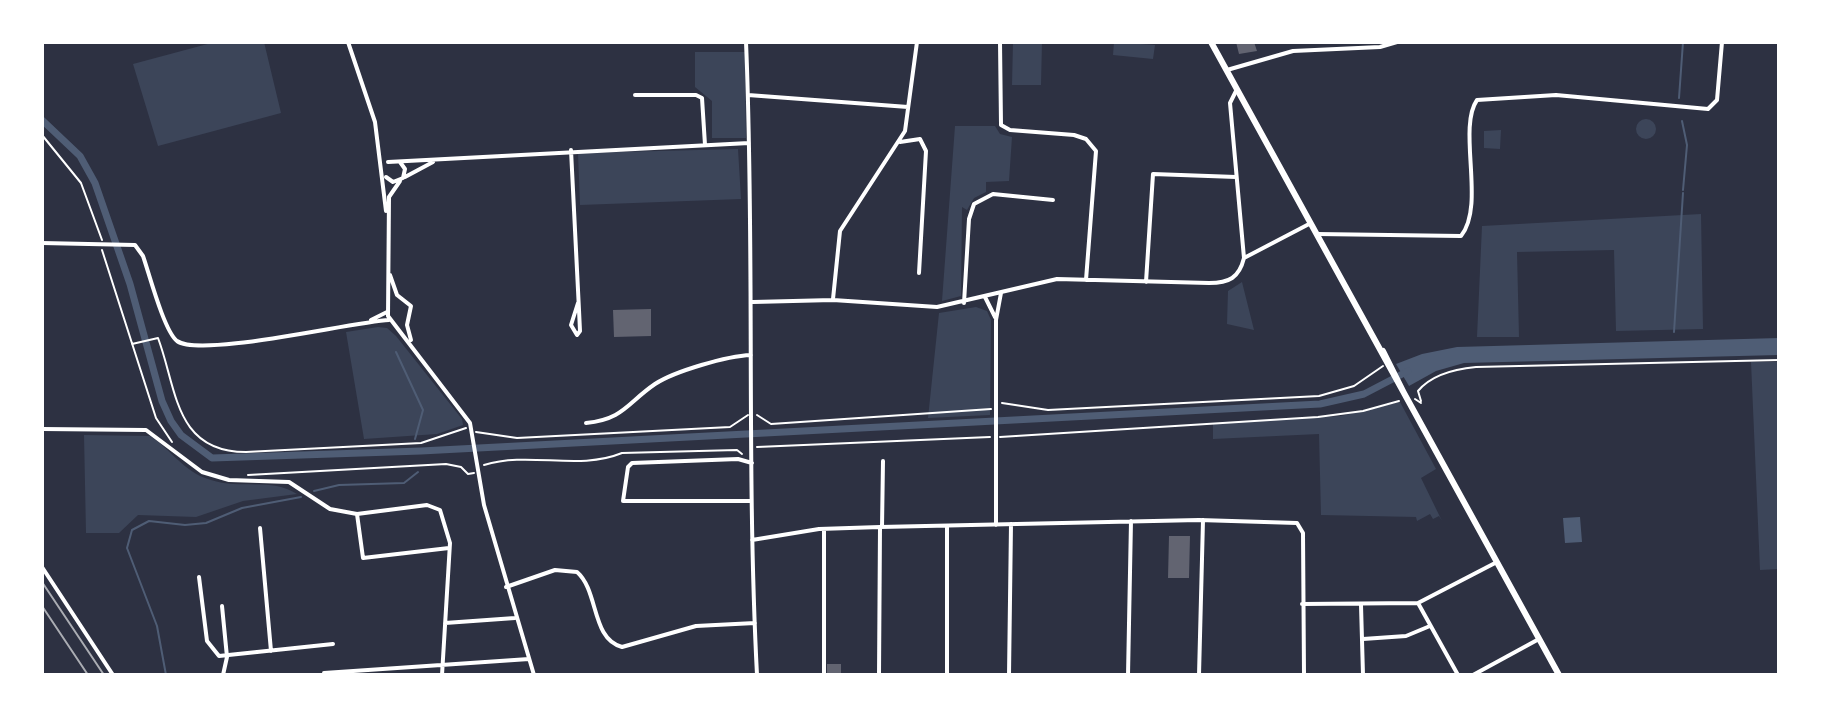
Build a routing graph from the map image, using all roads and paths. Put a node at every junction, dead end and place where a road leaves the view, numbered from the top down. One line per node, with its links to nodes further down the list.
1 (348, 42): 19 (street)
2 (746, 42): 12 (street)
3 (917, 42): 13 (street)
4 (1211, 42): 9 (main road)
5 (1397, 42): 8 (street)
6 (1722, 42): 29 (street)
7 (1001, 44): 35 (street)
8 (1319, 45): 9 (street)
9 (1227, 70): 10 (main road)
10 (1237, 89): 24 (street); 28 (main road)
11 (635, 95): 17 (street)
12 (748, 95): 13 (street); 16 (street)
13 (908, 107): 15 (street)
14 (42, 135): 31 (path)
15 (900, 142): 34 (street); 40 (street)
16 (749, 143): 17 (street); 41 (street)
17 (705, 145): 18 (street)
18 (571, 150): 20 (street); 42 (street)
19 (381, 152): 21 (street); 23 (street)
20 (435, 161): 22 (street); 25 (street)
21 (388, 162): 22 (street); 23 (street)
22 (400, 162): 25 (street)
23 (384, 173): 25 (street); 27 (street)
24 (1236, 177): 32 (street); 36 (street)
25 (401, 180): 27 (street)
26 (1053, 200): 43 (street)
27 (388, 221): 33 (street)
28 (1311, 223): 29 (main road); 32 (street)
29 (1317, 234): 54 (main road)
30 (42, 243): 31 (street)
31 (103, 244): 47 (street); 49 (path)
32 (1244, 258): 36 (street)
33 (389, 269): 39 (street); 44 (street)
34 (919, 273)
35 (1086, 280): 36 (street); 37 (street)
36 (1146, 282)
37 (1001, 293): 38 (street); 46 (street)
38 (985, 297): 43 (street); 46 (street)
39 (401, 299): 44 (street); 45 (street)
40 (833, 300): 41 (street); 43 (street)
41 (753, 302): 52 (street)
42 (578, 303): 42 (street)
43 (964, 303)
44 (387, 310): 47 (street); 48 (street)
45 (409, 320): 48 (street); 50 (street)
46 (996, 320): 57 (street)
47 (368, 321): 48 (street)
48 (393, 322): 50 (street)
49 (132, 344): 51 (path); 58 (path)
50 (413, 346): 61 (street)
51 (164, 354)
52 (751, 355): 55 (street); 59 (street)
53 (1779, 360): 54 (path)
54 (1406, 397): 57 (path); 77 (main road)
55 (586, 423)
56 (42, 429): 64 (street)
57 (996, 436): 59 (path); 68 (street)
58 (177, 448)
59 (752, 460): 61 (path); 63 (street); 63 (street)
60 (883, 461): 70 (street)
61 (478, 469): 62 (path); 80 (street)
62 (243, 475)
63 (752, 501): 73 (street)
64 (357, 514): 74 (street); 75 (street)
65 (1203, 520): 66 (street); 82 (street); 107 (street)
66 (1131, 521): 67 (street); 106 (street)
67 (1011, 524): 68 (street); 105 (street)
68 (996, 525): 69 (street)
69 (947, 526): 70 (street); 104 (street)
70 (881, 527): 72 (street); 103 (street)
71 (260, 528): 92 (street)
72 (824, 528): 73 (street); 102 (street)
73 (752, 540): 87 (street)
74 (449, 548): 75 (street); 76 (street)
75 (436, 552): 76 (street)
76 (449, 556): 86 (street)
77 (1497, 562): 81 (street); 90 (main road)
78 (42, 567): 97 (street)
79 (199, 577): 93 (street)
80 (506, 587): 85 (street); 87 (street)
81 (1418, 603): 83 (street); 88 (street)
82 (1301, 604): 83 (street); 108 (street)
83 (1361, 605): 89 (street)
84 (222, 606): 93 (street)
85 (515, 618): 86 (street); 94 (street)
86 (445, 623): 95 (street)
87 (755, 623): 101 (street)
88 (1430, 626): 89 (street); 110 (street)
89 (1362, 639): 109 (street)
90 (1539, 639): 111 (street); 112 (main road)
91 (333, 644): 92 (street)
92 (271, 651): 93 (street)
93 (227, 657): 98 (street)
94 (529, 659): 95 (street); 100 (street)
95 (443, 667): 96 (street); 99 (street)
96 (324, 673)
97 (113, 675)
98 (223, 675)
99 (442, 675)
100 (534, 675)
101 (757, 675)
102 (824, 675)
103 (879, 675)
104 (947, 675)
105 (1009, 675)
106 (1128, 675)
107 (1199, 675)
108 (1304, 675)
109 (1363, 675)
110 (1458, 675)
111 (1473, 675)
112 (1559, 675)

